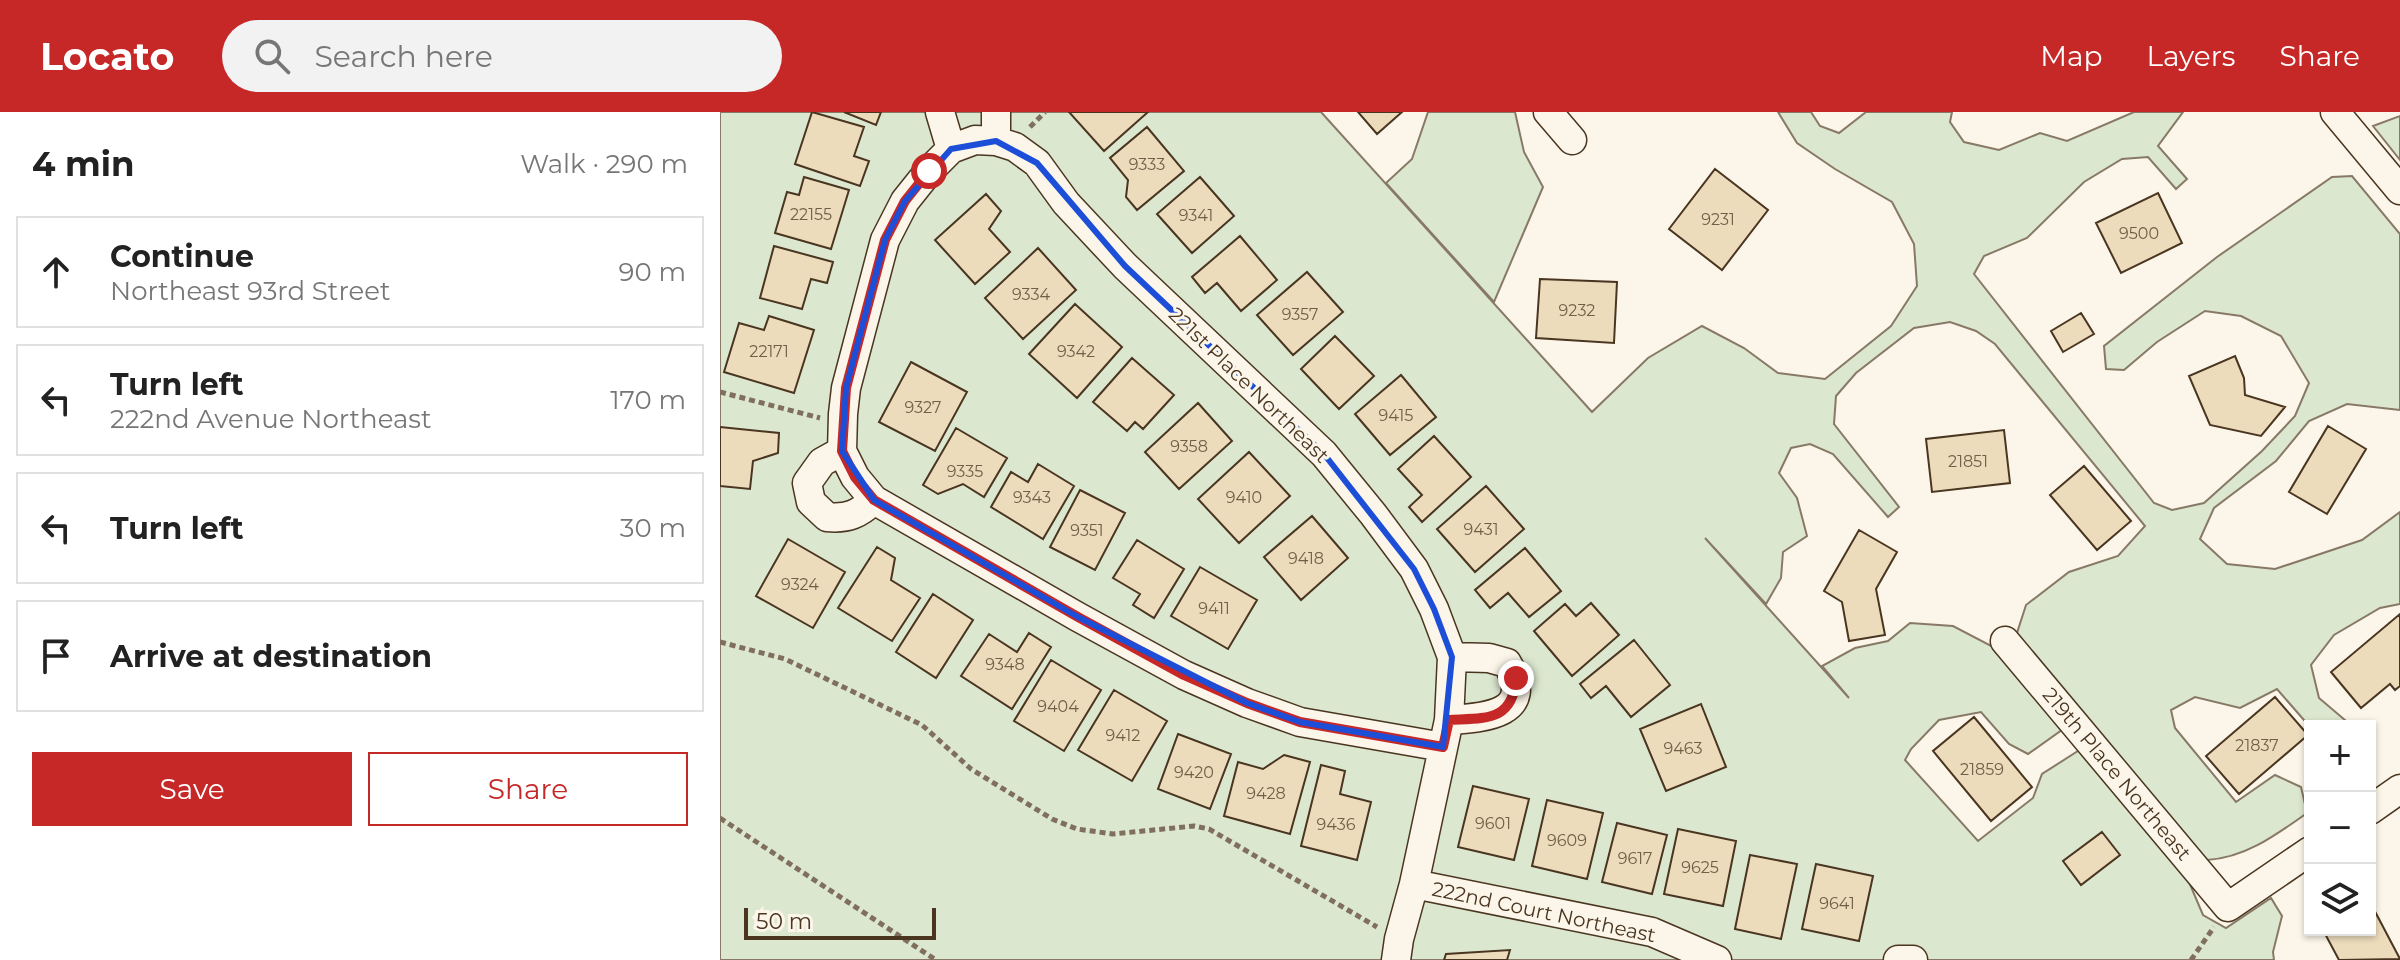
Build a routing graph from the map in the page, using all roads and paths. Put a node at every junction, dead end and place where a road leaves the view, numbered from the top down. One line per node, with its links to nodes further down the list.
1 (940, 112): 6 (street)
2 (996, 112): 6 (street)
3 (1548, 112): 5 (street)
4 (2335, 112): 7 (street)
5 (1572, 140)
6 (974, 144): 9 (street); 13 (street, 221st Place Northeast)
7 (2400, 190)
8 (720, 392): 9 (path)
9 (843, 438): 10 (street); 10 (street)
10 (874, 500): 14 (street)
11 (2005, 641): 20 (street, 219th Place Northeast)
12 (720, 642): 21 (path)
13 (1452, 657): 14 (street, 221st Place Northeast); 14 (street)
14 (1446, 734): 19 (street, 221st Place Northeast)
15 (2398, 795): 16 (street)
16 (2376, 807)
17 (720, 818): 22 (path)
18 (2304, 855): 20 (street)
19 (1414, 884): 23 (street, 221st Place Northeast); 24 (street, 222nd Court Northeast)
20 (2228, 907): 27 (path)
21 (1373, 924)
22 (936, 960)
23 (1396, 960)
24 (1717, 960)
25 (1898, 960): 26 (street)
26 (1913, 960)
27 (2191, 960)

